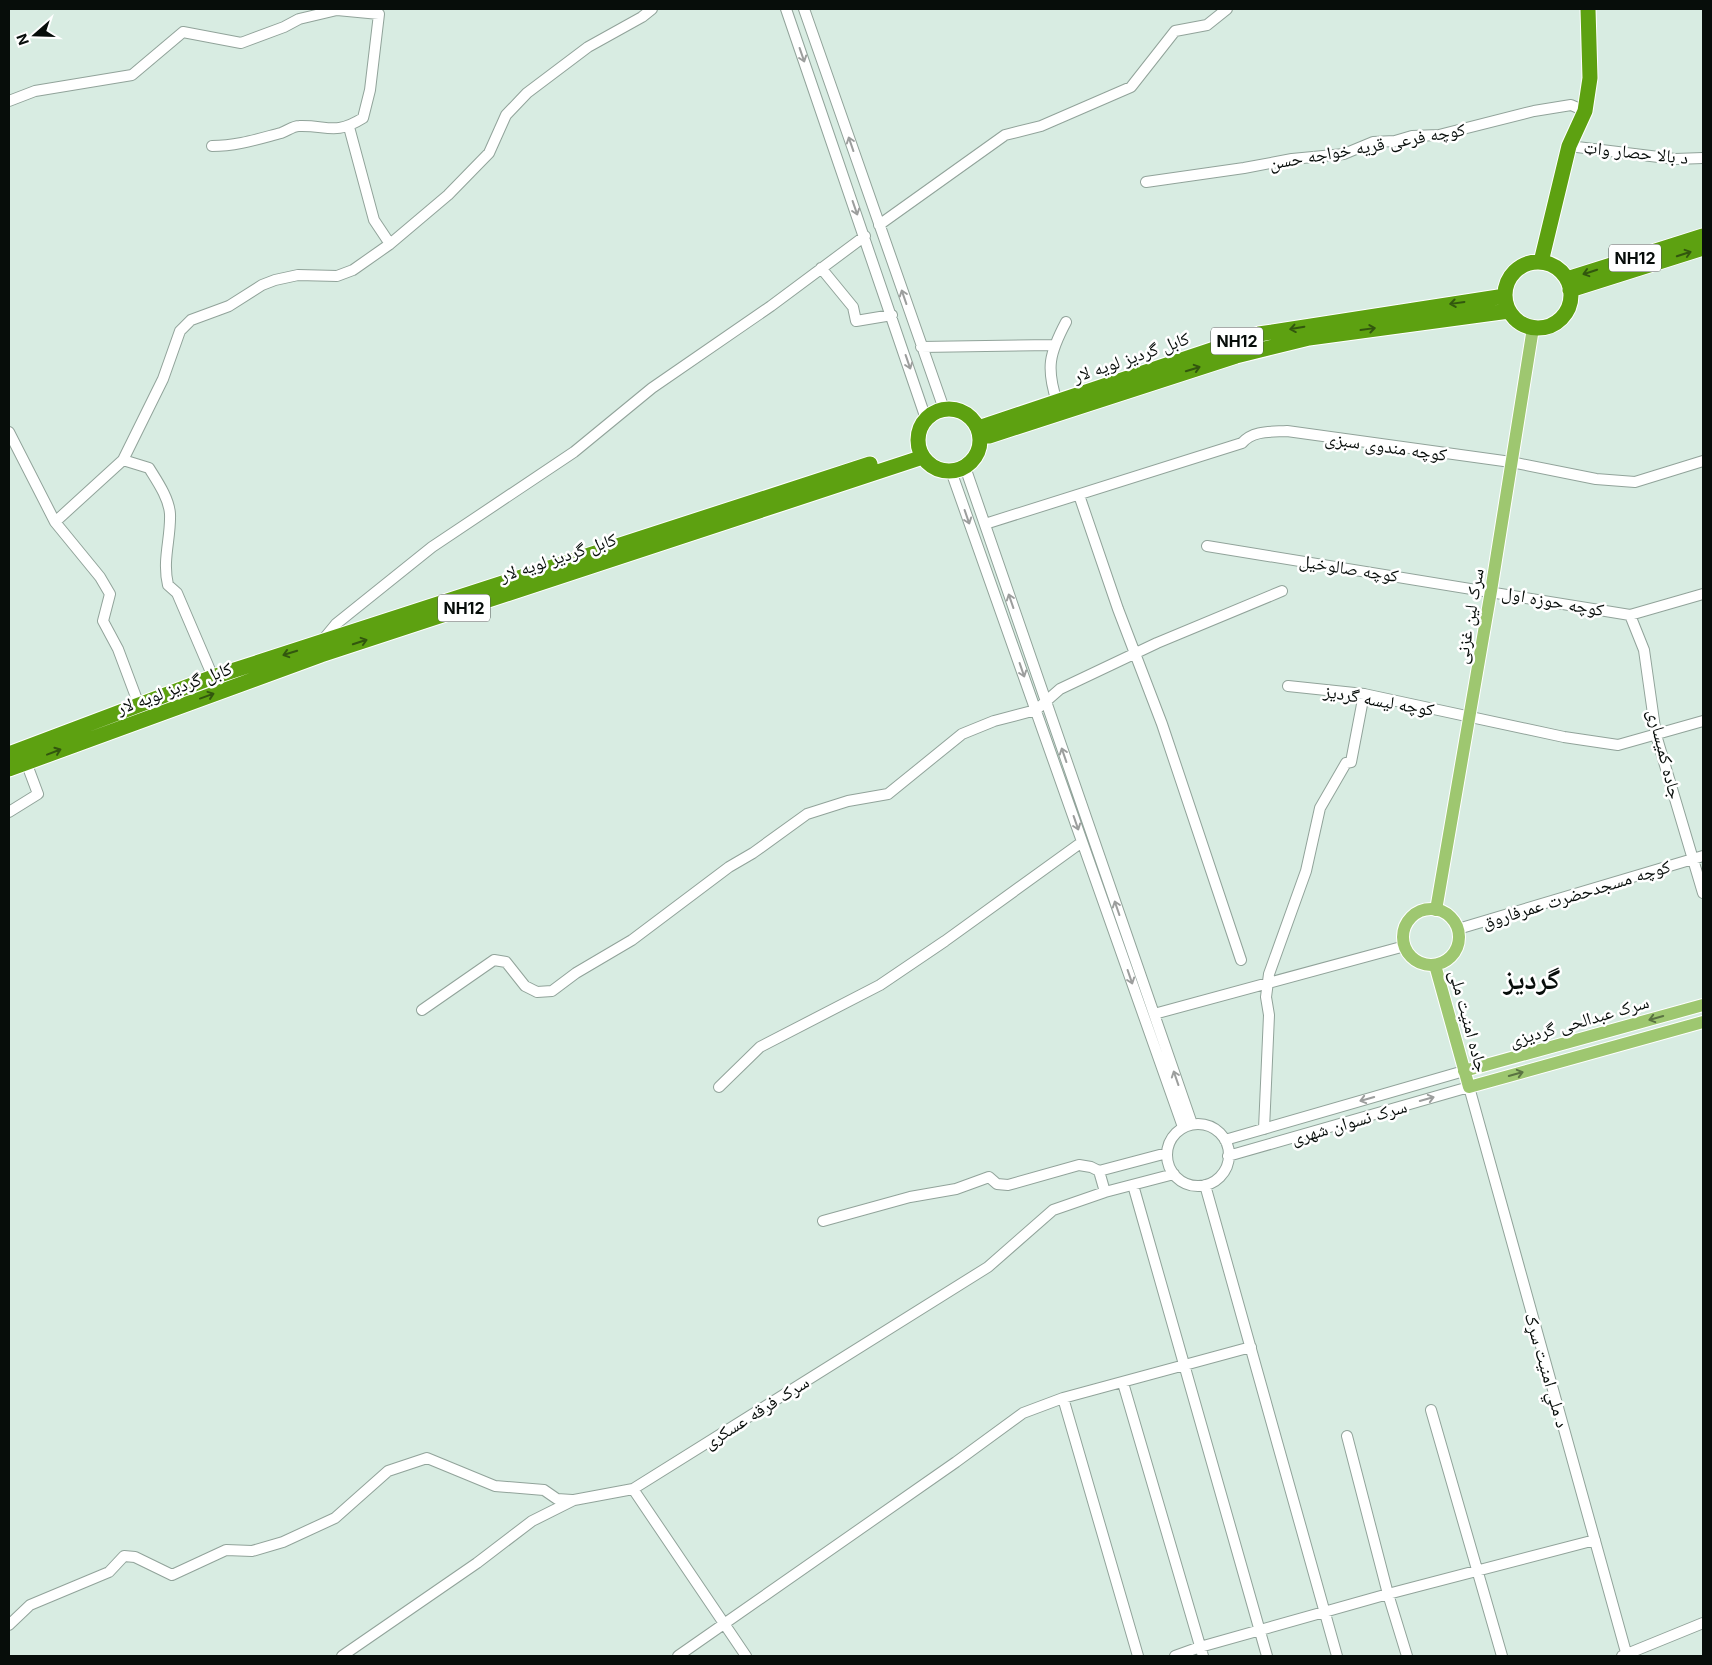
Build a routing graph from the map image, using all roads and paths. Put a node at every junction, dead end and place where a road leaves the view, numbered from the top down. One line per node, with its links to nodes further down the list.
1 (652, 9): 16 (street)
2 (786, 9): 14 (street, one-way to 14)
3 (804, 9): 13 (street, one-way to 3)
4 (1227, 9): 13 (street)
5 (1588, 9): 7 (highway)
6 (9, 101): 8 (street)
7 (1585, 111): 10 (highway); 12 (street, کوچه فرعی قریه خواجه حسن)
8 (349, 127): 9 (street); 16 (street)
9 (212, 146)
10 (1569, 146): 11 (street, د بالا حصار واټ); 18 (highway)
11 (1703, 158)
12 (1146, 182)
13 (879, 225): 27 (street, one-way to 13)
14 (865, 236): 19 (street); 23 (street)
15 (1703, 236): 20 (highway, NH12, one-way to 20)
16 (390, 244): 34 (street)
17 (1703, 248): 20 (highway, NH12, one-way to 17)
18 (1542, 262): 20 (highway); 21 (highway)
19 (821, 268): 23 (street); 46 (street)
20 (1568, 285): 25 (highway)
21 (1505, 296): 22 (highway); 28 (highway, کابل گردیز لویه لار / NH12, one-way to 28)
22 (1509, 311): 25 (highway); 32 (highway, کابل گردیز لویه لار / NH12, one-way to 22)
23 (892, 315): 30 (street, one-way to 30)
24 (1066, 322): 26 (street)
25 (1533, 328): 36 (main road, سرک لین غزنی)
26 (1053, 345): 27 (street); 28 (street)
27 (921, 347): 29 (street)
28 (1056, 402): 32 (highway, کابل گردیز لویه لار / NH12)
29 (944, 409): 30 (highway); 32 (highway)
30 (926, 418): 33 (highway)
31 (9, 432): 39 (street)
32 (980, 433): 37 (highway)
33 (921, 452): 37 (highway); 46 (highway, کابل گردیز لویه لار / NH12); 58 (highway, کابل گردیز لویه لار / NH12, one-way to 33)
34 (123, 460): 39 (street); 48 (street)
35 (1703, 461): 36 (street, کوچه مندوی سبزی)
36 (1511, 462): 38 (street, کوچه مندوی سبزی); 43 (main road, سرک لین غزنی)
37 (958, 469): 40 (street); 53 (street, one-way to 53)
38 (1079, 495): 40 (street); 47 (street)
39 (55, 522): 52 (street)
40 (985, 524): 51 (street, one-way to 40)
41 (1207, 546): 43 (street, کوچه صالوخیل)
42 (1282, 591): 47 (street)
43 (1492, 591): 45 (street, کوچه حوزه اول); 54 (main road, سرک لین غزنی)
44 (1703, 594): 45 (street)
45 (1630, 615): 56 (street, جاده کمیساری)
46 (320, 643): 48 (highway, کابل گردیز لویه لار / NH12, one-way to 48)
47 (1135, 653): 51 (street); 67 (street)
48 (213, 677): 52 (highway, کابل گردیز لویه لار / NH12)
49 (1288, 686): 50 (street, کوچه لیسه گردیز)
50 (1364, 694): 54 (street, کوچه لیسه گردیز); 69 (street)
51 (1046, 701): 53 (street); 72 (street, one-way to 51)
52 (139, 705): 57 (highway, کابل گردیز لویه لار / NH12)
53 (1036, 710): 61 (street, one-way to 61); 71 (street)
54 (1469, 717): 56 (street, کوچه لیسه گردیز); 64 (main road, سرک لین غزنی)
55 (1703, 721): 56 (street, کوچه لیسه گردیز)
56 (1656, 735): 62 (street, جاده کمیساری)
57 (9, 754)
58 (26, 762): 59 (highway, کابل گردیز لویه لار / NH12); 60 (street)
59 (9, 769)
60 (9, 812)
61 (1082, 842): 75 (street); 77 (street, one-way to 77)
62 (1699, 857): 63 (street, جاده کمیساری); 65 (street, کوچه مسجدحضرت عمرفاروق)
63 (1703, 893)
64 (1436, 910): 65 (main road); 66 (main road)
65 (1458, 929): 68 (main road)
66 (1405, 946): 68 (main road); 69 (street)
67 (1241, 960)
68 (1435, 965): 74 (main road, جاده امنیت ملی)
69 (1268, 983): 72 (street); 78 (street)
70 (1703, 1005): 74 (main road, سرک عبدالحی گردیزی, one-way to 74)
71 (422, 1010)
72 (1154, 1014): 77 (street, one-way to 72)
73 (1703, 1022): 76 (main road, one-way to 73)
74 (1464, 1072): 76 (main road, جاده امنیت ملی); 78 (street, سرک نسوان شهری, one-way to 78)
75 (719, 1087)
76 (1469, 1087): 81 (street, سرک نسوان شهری, one-way to 76); 96 (street, د ملي امنیت سړک)
77 (1188, 1126): 79 (street); 80 (street)
78 (1264, 1129): 79 (street, سرک نسوان شهری)
79 (1225, 1140): 81 (street)
80 (1167, 1154): 82 (street); 83 (street)
81 (1228, 1156): 84 (street)
82 (1099, 1171): 86 (street); 87 (street)
83 (1174, 1174): 84 (street); 85 (street, سرک فرقه عسکری)
84 (1204, 1184): 88 (street)
85 (1134, 1185): 86 (street, سرک فرقه عسکری); 89 (street)
86 (1105, 1192): 94 (street, سرک فرقه عسکری)
87 (823, 1221)
88 (1251, 1347): 89 (street); 99 (street)
89 (1185, 1365): 90 (street); 103 (street)
90 (1123, 1382): 91 (street); 104 (street)
91 (1063, 1398): 102 (street); 109 (street)
92 (1431, 1410): 97 (street)
93 (1347, 1436): 98 (street)
94 (633, 1489): 95 (street, سرک فرقه عسکری); 102 (street)
95 (574, 1500): 101 (street); 106 (street, سرک فرقه عسکری)
96 (1595, 1540): 97 (street); 105 (street, د ملي امنیت سړک)
97 (1479, 1571): 98 (street); 114 (street)
98 (1388, 1594): 99 (street); 113 (street)
99 (1324, 1612): 103 (street); 112 (street)
100 (1703, 1623): 105 (street)
101 (9, 1625)
102 (723, 1625): 107 (street); 108 (street)
103 (1259, 1630): 104 (street); 111 (street)
104 (1201, 1652): 110 (street)
105 (1625, 1655)
106 (342, 1656)
107 (678, 1656)
108 (746, 1656)
109 (1138, 1656)
110 (1174, 1656)
111 (1267, 1656)
112 (1337, 1656)
113 (1407, 1656)
114 (1502, 1656)

